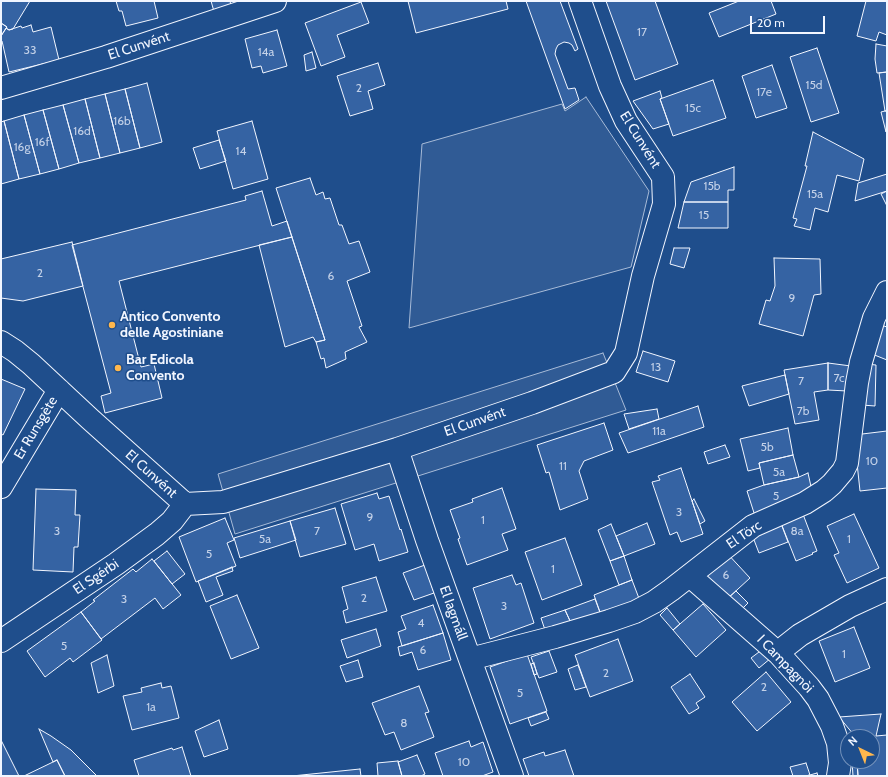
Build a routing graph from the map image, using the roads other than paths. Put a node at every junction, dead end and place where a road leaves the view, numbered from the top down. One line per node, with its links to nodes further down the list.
1 (275, 1): 3 (street, El Cunvént)
2 (580, 1): 7 (street, El Cunvént)
3 (1, 88)
4 (887, 292): 10 (street, El Törc)
5 (1, 342): 6 (street, El Cunvént)
6 (60, 390): 8 (street, Er Runsgète); 9 (street, El Cunvént)
7 (397, 449): 9 (street, El Cunvént); 14 (street, El Iagmáll)
8 (1, 487)
9 (184, 504): 12 (street, El Sgérbi)
10 (690, 576): 13 (street, I Campagnòi); 14 (street, El Törc)
11 (887, 589): 13 (street)
12 (1, 641)
13 (779, 654): 16 (street, I Campagnòi)
14 (470, 659): 15 (street, El Iagmáll)
15 (512, 776)
16 (838, 776)

